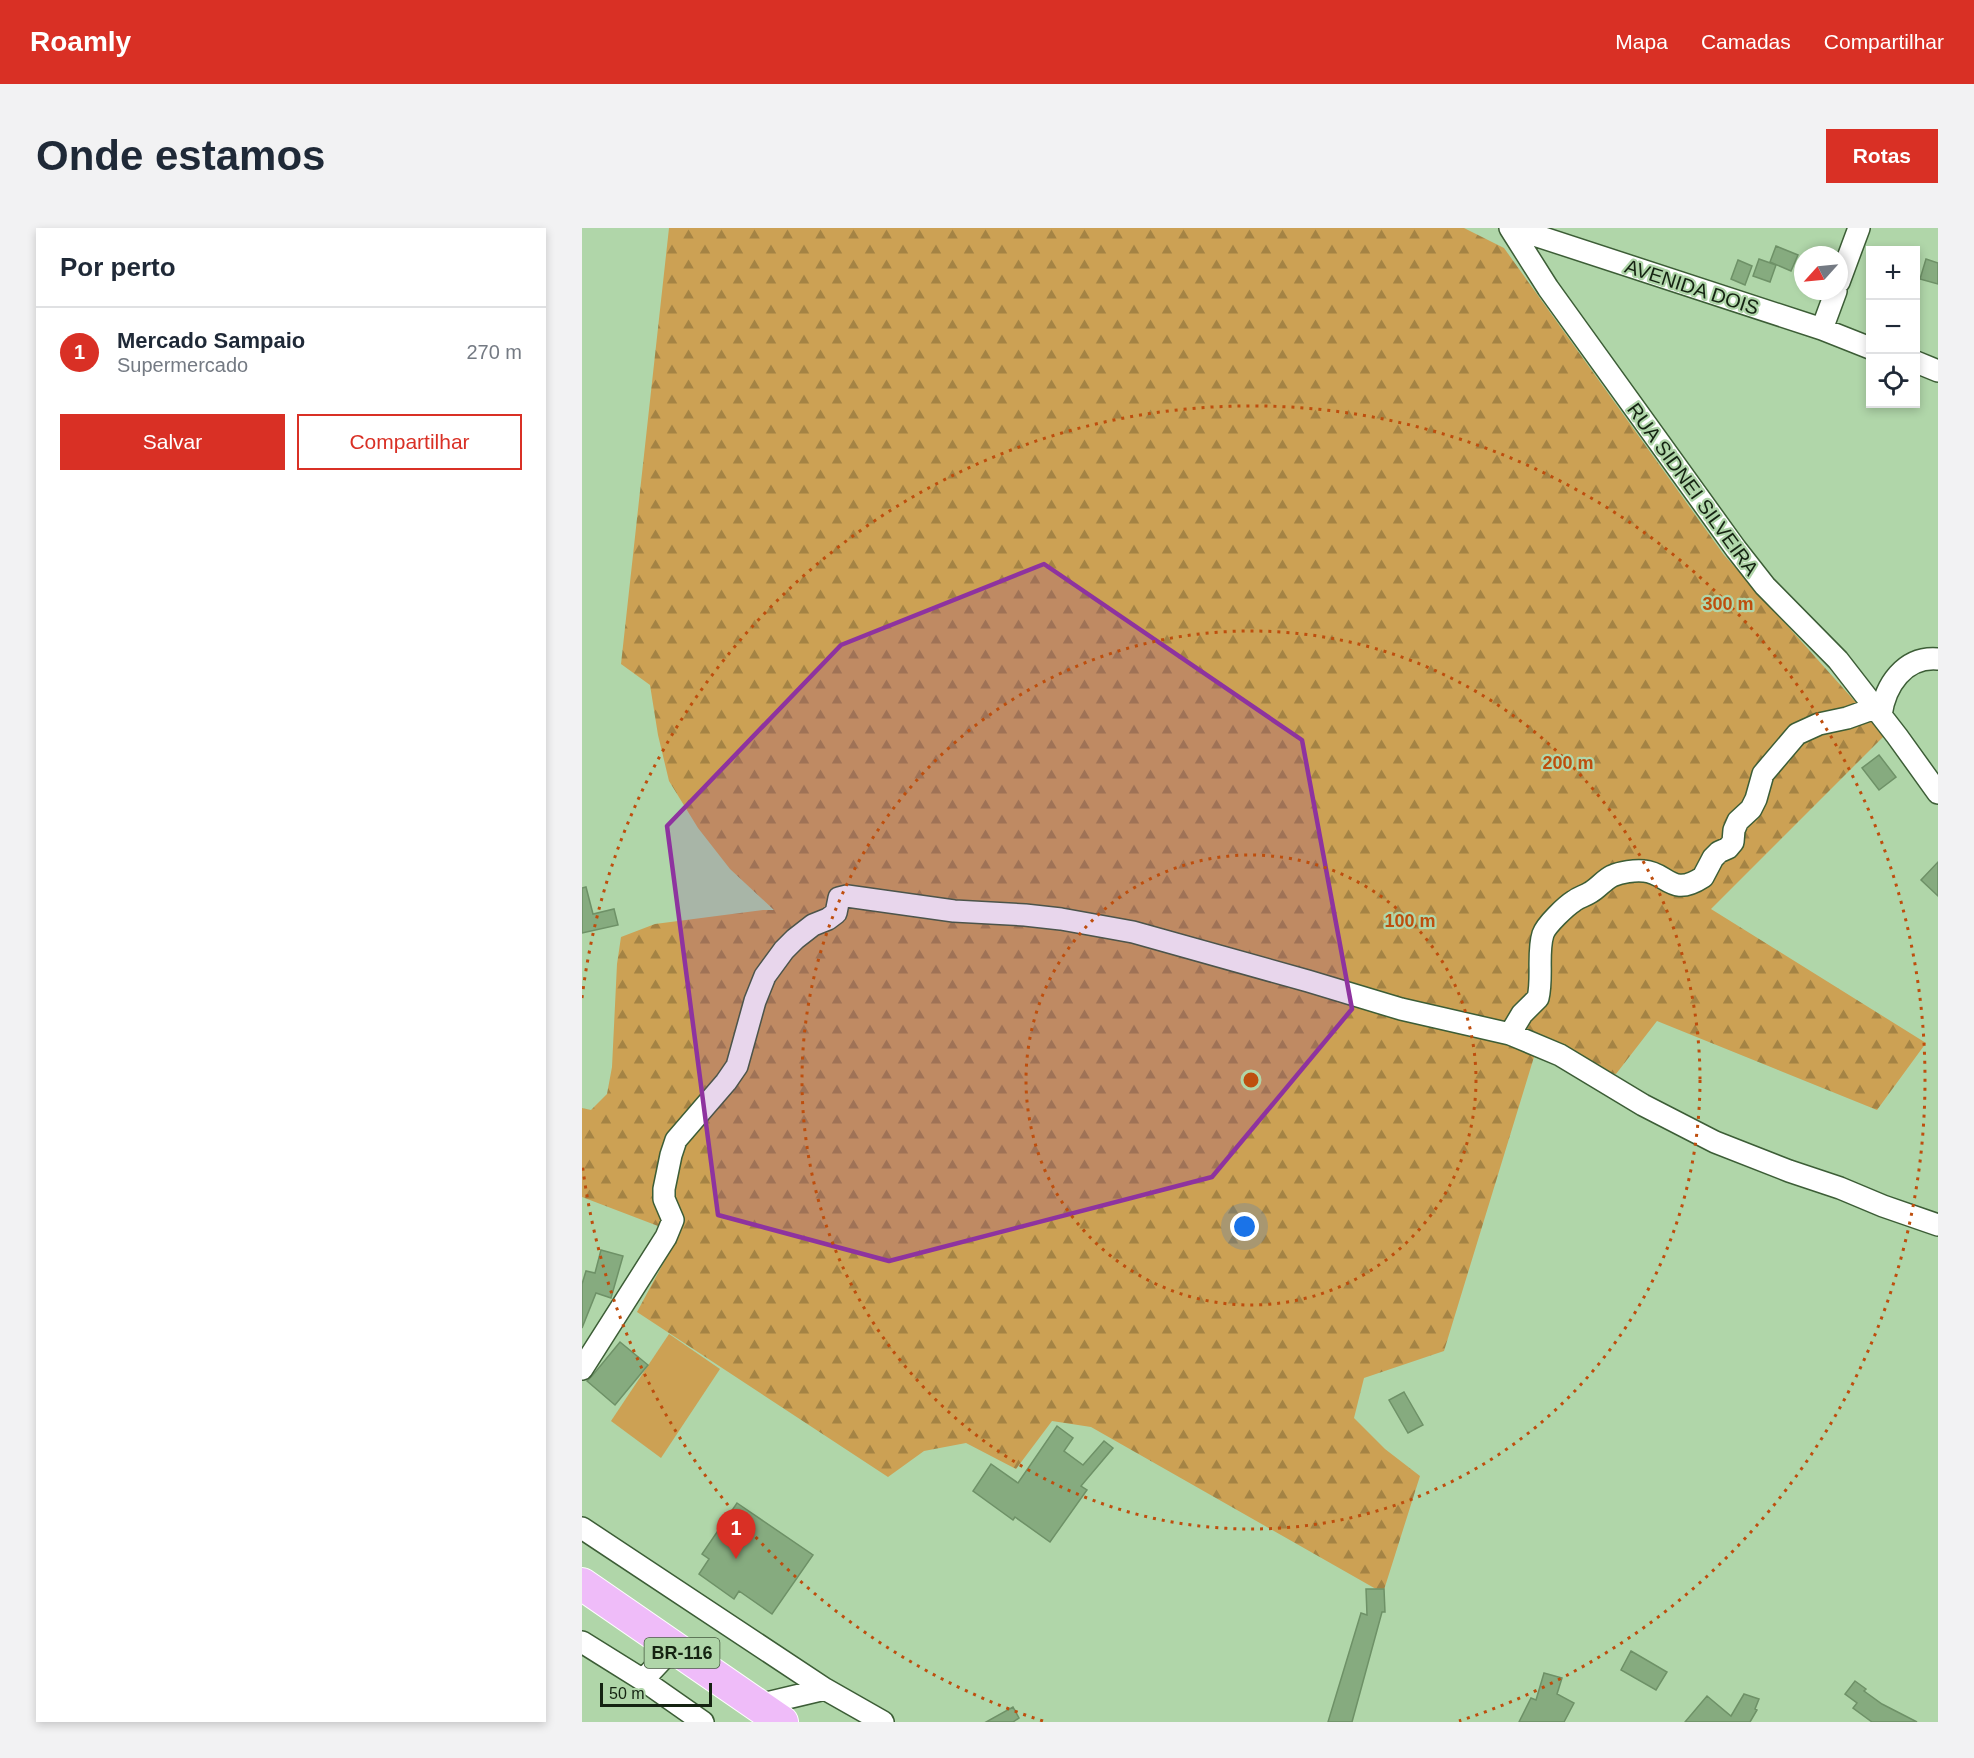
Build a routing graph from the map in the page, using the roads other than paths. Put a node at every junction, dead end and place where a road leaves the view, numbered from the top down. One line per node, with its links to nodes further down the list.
1 (1512, 228): 5 (street, AVENIDA DOIS); 10 (street, RUA SIDNEI SILVEIRA)
2 (1859, 228): 3 (street)
3 (1848, 258)
4 (1833, 300): 5 (street)
5 (1822, 329): 6 (street, AVENIDA DOIS)
6 (1866, 346)
7 (1920, 364): 8 (street)
8 (1938, 371)
9 (1938, 659): 10 (street)
10 (1878, 712): 11 (street, RUA SIDNEI SILVEIRA); 12 (street)
11 (1938, 793)
12 (1510, 1034): 13 (street); 14 (street)
13 (1938, 1225)
14 (582, 1369)
15 (582, 1528): 20 (street)
16 (582, 1584): 18 (highway, BR-116)
17 (582, 1642): 19 (street)
18 (674, 1647): 19 (street); 21 (highway, BR-116)
19 (643, 1680): 22 (street)
20 (825, 1689): 21 (street); 23 (street)
21 (770, 1714)
22 (703, 1722)
23 (883, 1722)

